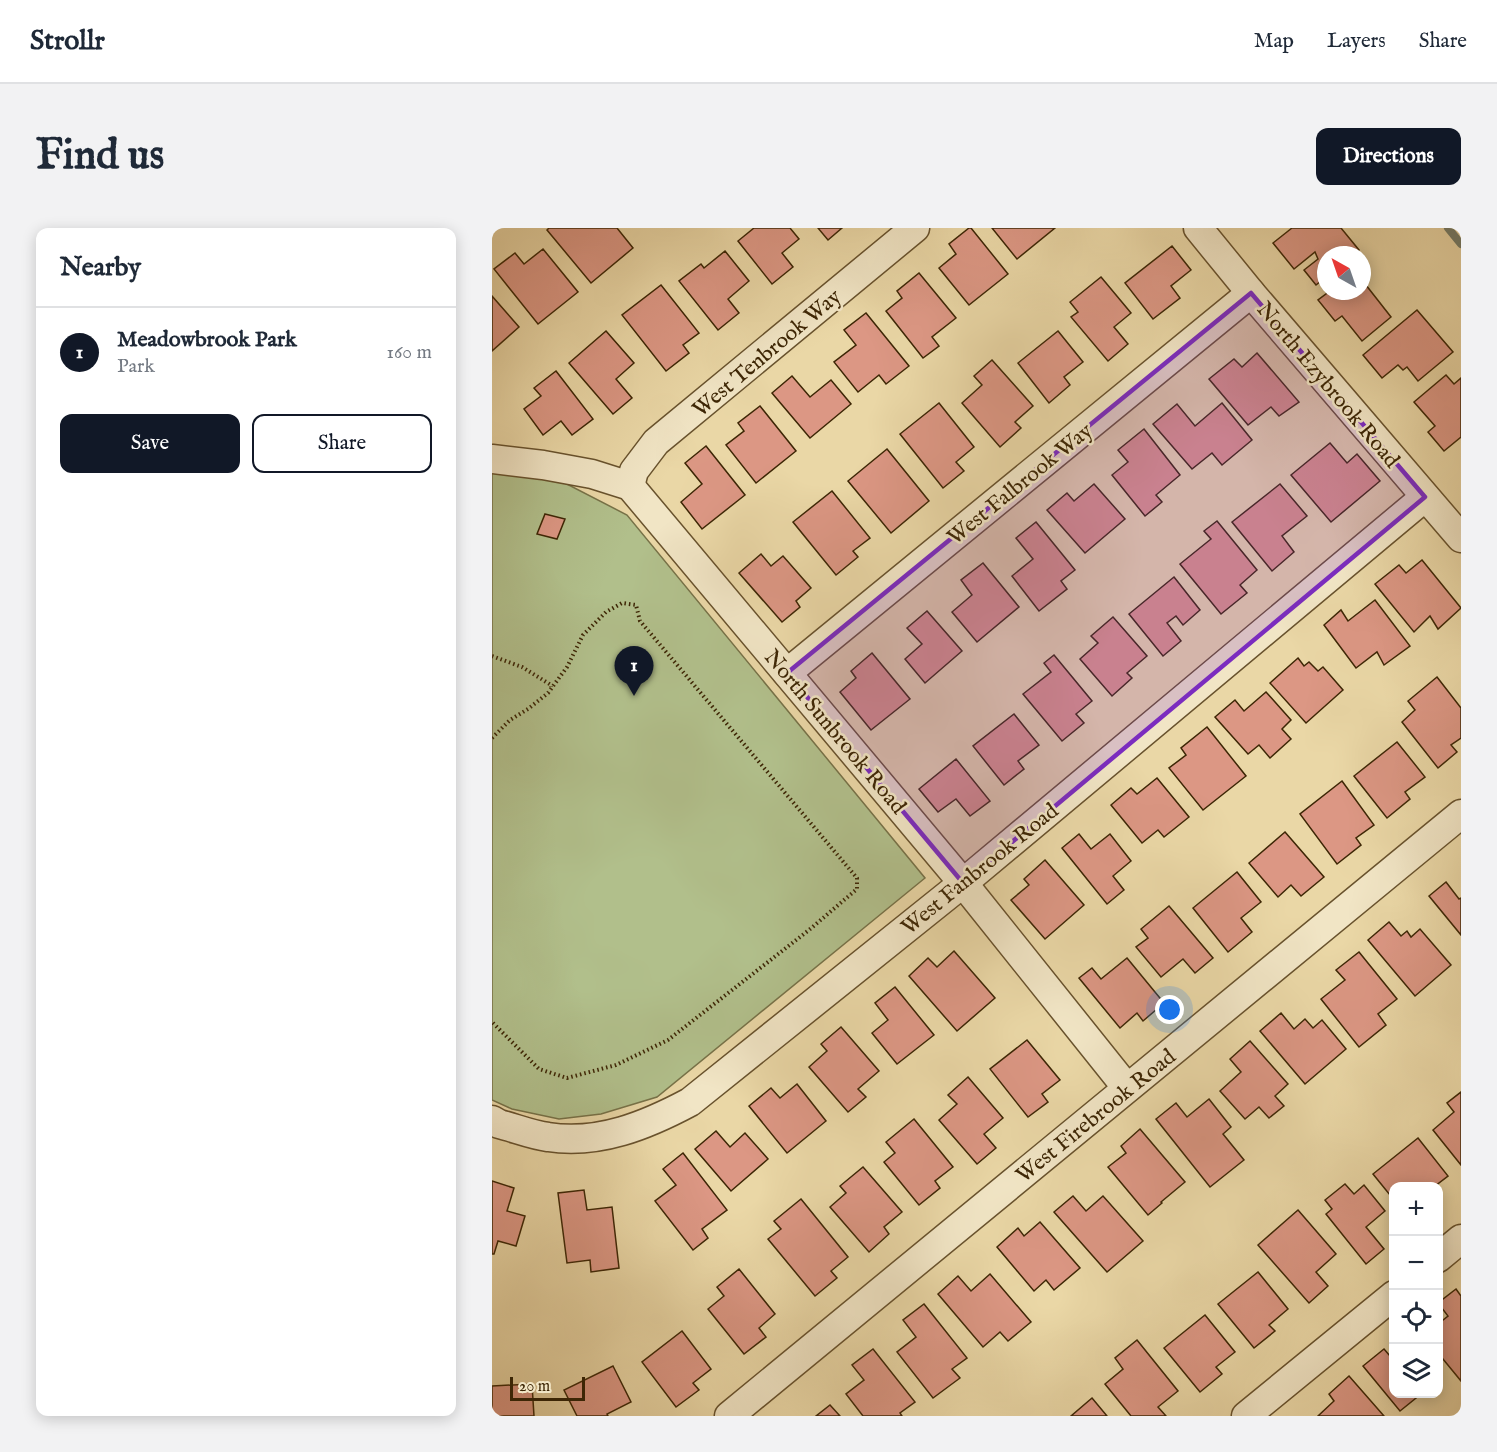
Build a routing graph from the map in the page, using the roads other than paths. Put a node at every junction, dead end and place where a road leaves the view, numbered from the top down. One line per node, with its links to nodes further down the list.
1 (915, 228): 5 (street, West Tenbrook Way)
2 (1198, 228): 3 (street, North Ezybrook Road)
3 (1251, 293): 6 (street, North Ezybrook Road); 8 (street, West Falbrook Way)
4 (492, 459): 5 (street)
5 (630, 486): 8 (street, North Sunbrook Road)
6 (1425, 497): 7 (street, North Ezybrook Road); 10 (street, West Fanbrook Road)
7 (1461, 538)
8 (787, 673): 10 (street, North Sunbrook Road)
9 (1461, 814): 11 (street, West Firebrook Road)
10 (963, 883): 11 (street, North Sunbrook Road); 12 (street, West Fanbrook Road)
11 (1127, 1089): 16 (street, West Firebrook Road)
12 (492, 1120)
13 (1461, 1239): 14 (street)
14 (1443, 1254)
15 (1389, 1299): 17 (street)
16 (729, 1416)
17 (1246, 1416)

